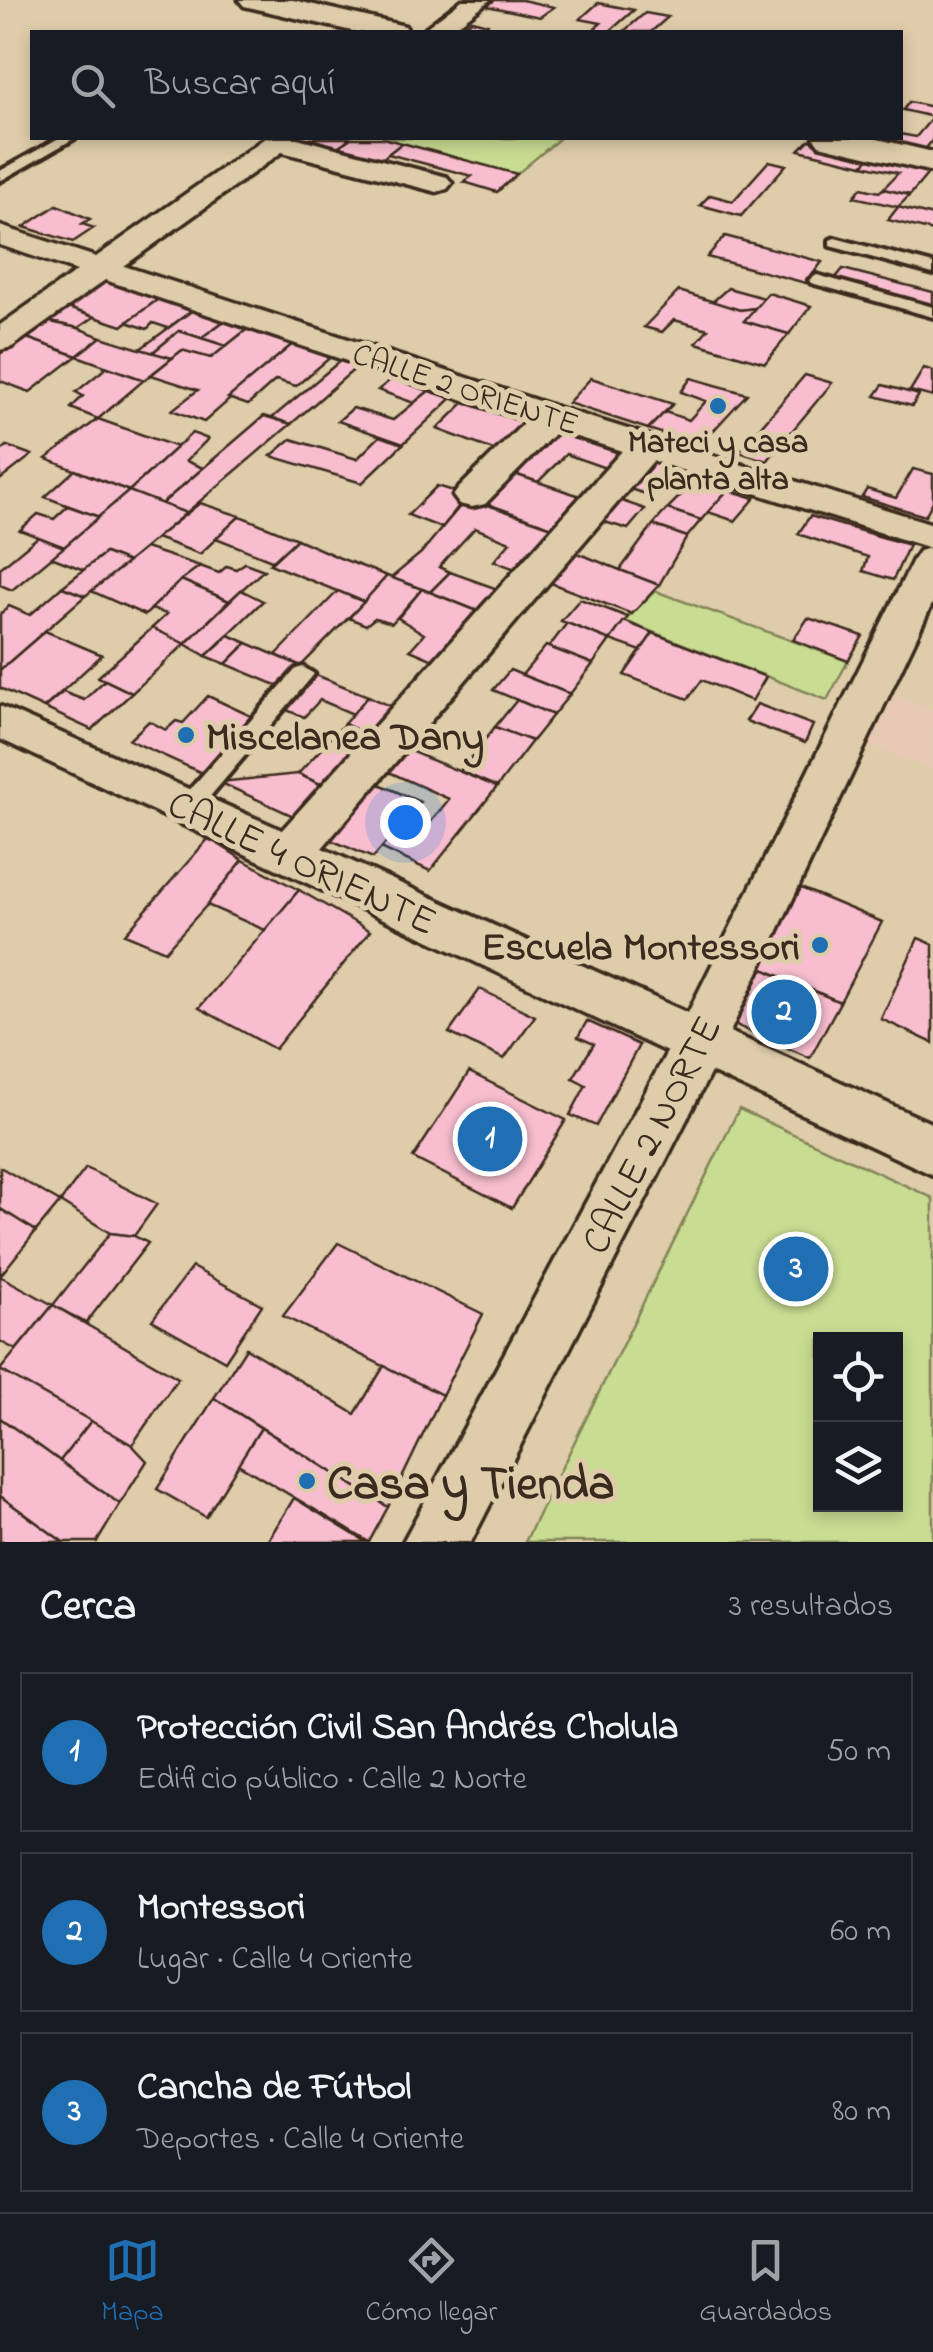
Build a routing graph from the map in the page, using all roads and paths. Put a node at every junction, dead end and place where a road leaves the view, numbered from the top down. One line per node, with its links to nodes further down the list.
1 (254, 0): 3 (main road)
2 (478, 0): 4 (street)
3 (385, 30)
4 (435, 30)
5 (65, 140): 9 (lane)
6 (280, 140): 10 (street); 13 (street)
7 (840, 140): 8 (main road)
8 (933, 162)
9 (0, 177)
10 (436, 182)
11 (0, 236): 13 (street, CALLE 2 ORIENTE)
12 (834, 244): 14 (lane)
13 (102, 267): 17 (street); 18 (street, CALLE 2 ORIENTE)
14 (933, 269)
15 (817, 280): 16 (lane)
16 (933, 312)
17 (0, 340)
18 (550, 417): 19 (street, CALLE 2 ORIENTE); 20 (street)
19 (646, 447): 21 (street, CALLE 2 ORIENTE); 26 (street)
20 (472, 496)
21 (933, 537)
22 (933, 560): 27 (street, CALLE 2 NORTE)
23 (303, 674): 25 (lane)
24 (0, 721): 25 (street, CALLE 4 ORIENTE)
25 (187, 808): 26 (street, CALLE 4 ORIENTE)
26 (288, 855): 27 (street, CALLE 4 ORIENTE)
27 (700, 1042): 28 (street, CALLE 4 ORIENTE); 29 (street, CALLE 2 NORTE)
28 (933, 1150)
29 (436, 1542)

